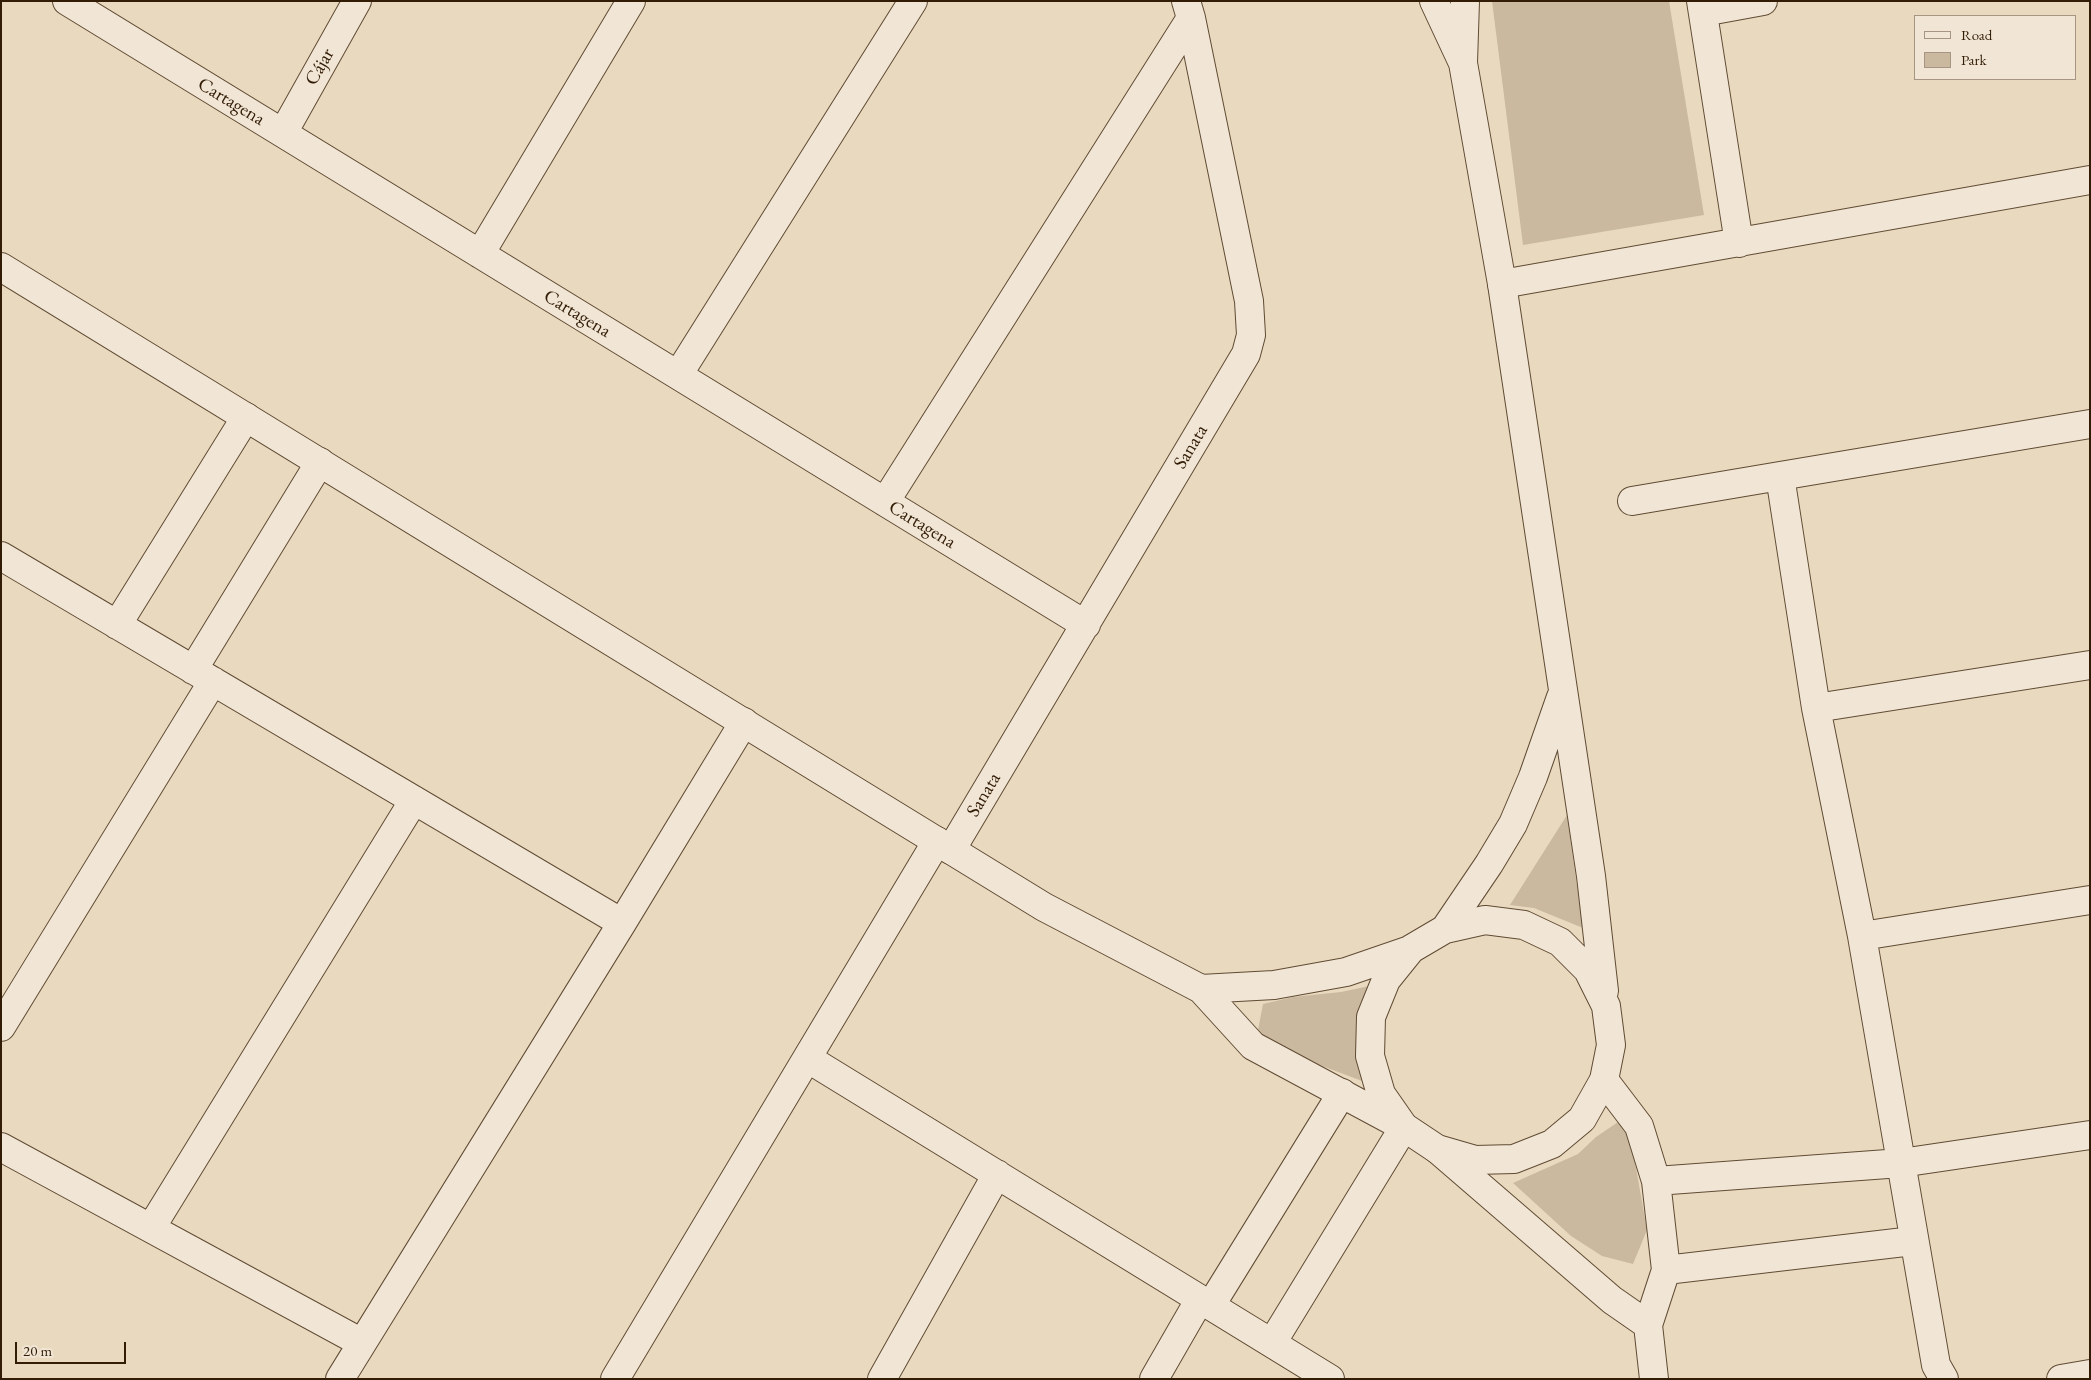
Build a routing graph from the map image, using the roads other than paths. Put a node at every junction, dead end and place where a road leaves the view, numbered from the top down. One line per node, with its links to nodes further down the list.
1 (358, 1): 11 (street, Cájar)
2 (631, 1): 14 (street)
3 (913, 1): 17 (street)
4 (1434, 1): 10 (street)
5 (1465, 1): 10 (street)
6 (1763, 1): 8 (street)
7 (84, 5): 11 (street, Cartagena)
8 (1702, 7): 13 (street)
9 (1189, 10): 23 (street); 26 (street, Sanata)
10 (1463, 63): 16 (street)
11 (283, 133): 14 (street, Cartagena)
12 (2090, 180): 13 (street)
13 (1739, 243): 16 (street)
14 (480, 254): 17 (street, Cartagena)
15 (1, 267): 18 (street)
16 (1502, 284): 29 (street)
17 (678, 376): 23 (street, Cartagena)
18 (246, 417): 20 (street); 25 (street)
19 (2090, 424): 21 (street)
20 (320, 462): 28 (street); 31 (street)
21 (1780, 476): 22 (street); 30 (street)
22 (1632, 500)
23 (885, 502): 26 (street, Cartagena)
24 (3, 562): 25 (street)
25 (117, 624): 28 (street)
26 (1086, 625): 33 (street, Sanata)
27 (2090, 665): 30 (street)
28 (203, 676): 32 (street); 41 (street)
29 (1562, 693): 36 (street); 40 (street)
30 (1816, 708): 37 (street)
31 (744, 722): 33 (street); 35 (street)
32 (414, 800): 35 (street); 52 (street)
33 (944, 845): 39 (street); 42 (street, Sanata)
34 (2090, 900): 37 (street)
35 (622, 923): 57 (street)
36 (1445, 929): 38 (street); 40 (street)
37 (1862, 936): 49 (street)
38 (1412, 949): 39 (street); 45 (street)
39 (1201, 989): 44 (street)
40 (1606, 1006): 43 (street)
41 (1, 1026)
42 (807, 1058): 50 (street); 61 (street, Sanata)
43 (1604, 1080): 48 (street); 51 (street)
44 (1342, 1093): 45 (street); 55 (street)
45 (1404, 1127): 48 (street); 58 (street)
46 (2090, 1135): 49 (street)
47 (1, 1147): 52 (street)
48 (1437, 1150): 56 (street)
49 (1901, 1162): 51 (street); 53 (street)
50 (997, 1174): 55 (street); 62 (street)
51 (1656, 1181): 54 (street)
52 (151, 1228): 57 (street)
53 (1913, 1241): 54 (street); 66 (street)
54 (1666, 1270): 56 (street)
55 (1205, 1302): 58 (street); 63 (street)
56 (1648, 1325): 65 (street)
57 (362, 1343): 60 (street)
58 (1272, 1343): 64 (street)
59 (2090, 1374): 67 (street)
60 (340, 1379)
61 (614, 1379)
62 (882, 1379)
63 (1154, 1379)
64 (1330, 1379)
65 (1654, 1379)
66 (1944, 1379)
67 (2061, 1379)

